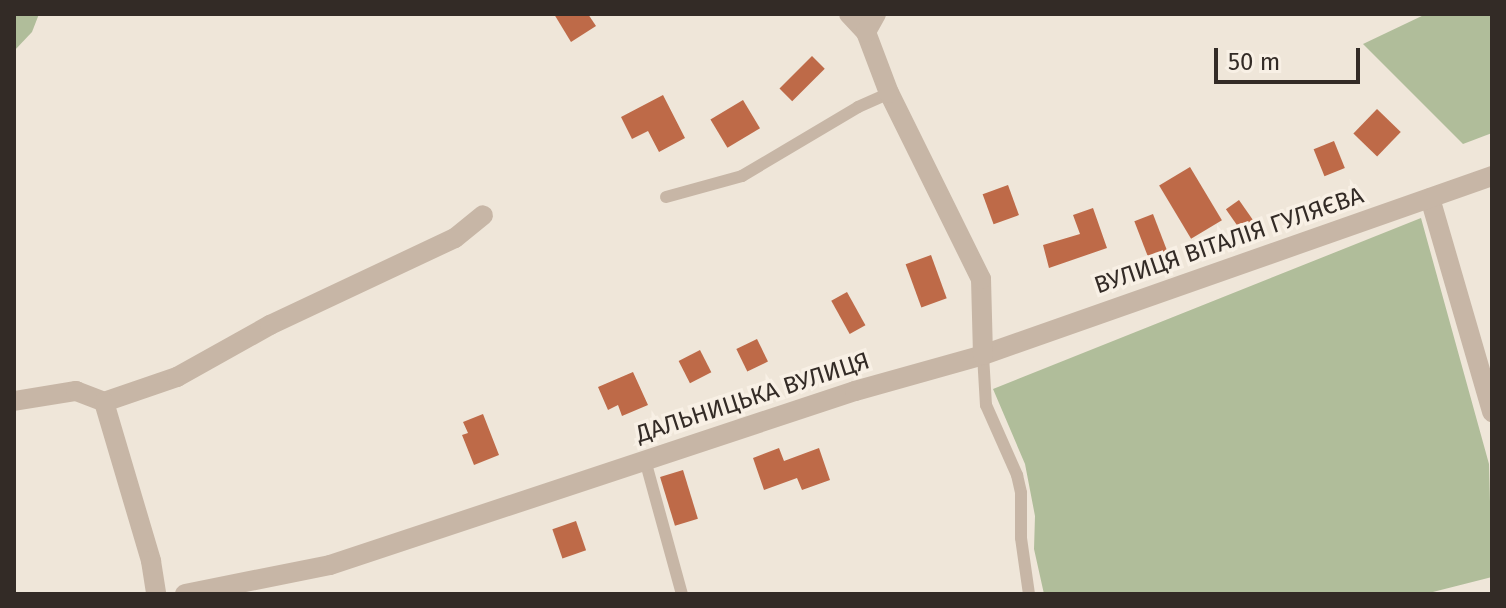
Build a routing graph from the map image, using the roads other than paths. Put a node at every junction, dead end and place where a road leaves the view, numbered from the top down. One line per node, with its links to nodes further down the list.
1 (849, 14): 2 (street)
2 (871, 23): 3 (street)
3 (889, 93): 5 (lane); 8 (street)
4 (1492, 176): 6 (street, ВУЛИЦЯ ВІТАЛІЯ ГУЛЯЄВА)
5 (666, 197)
6 (1430, 198): 8 (street, ВУЛИЦЯ ВІТАЛІЯ ГУЛЯЄВА); 11 (street)
7 (483, 215): 10 (street)
8 (983, 355): 12 (street, ДАЛЬНИЦЬКА ВУЛИЦЯ); 16 (lane)
9 (14, 401): 10 (street)
10 (104, 402): 13 (street)
11 (1492, 412)
12 (645, 460): 14 (street, ДАЛЬНИЦЬКА ВУЛИЦЯ); 15 (lane)
13 (156, 594)
14 (185, 594)
15 (682, 594)
16 (1029, 594)

